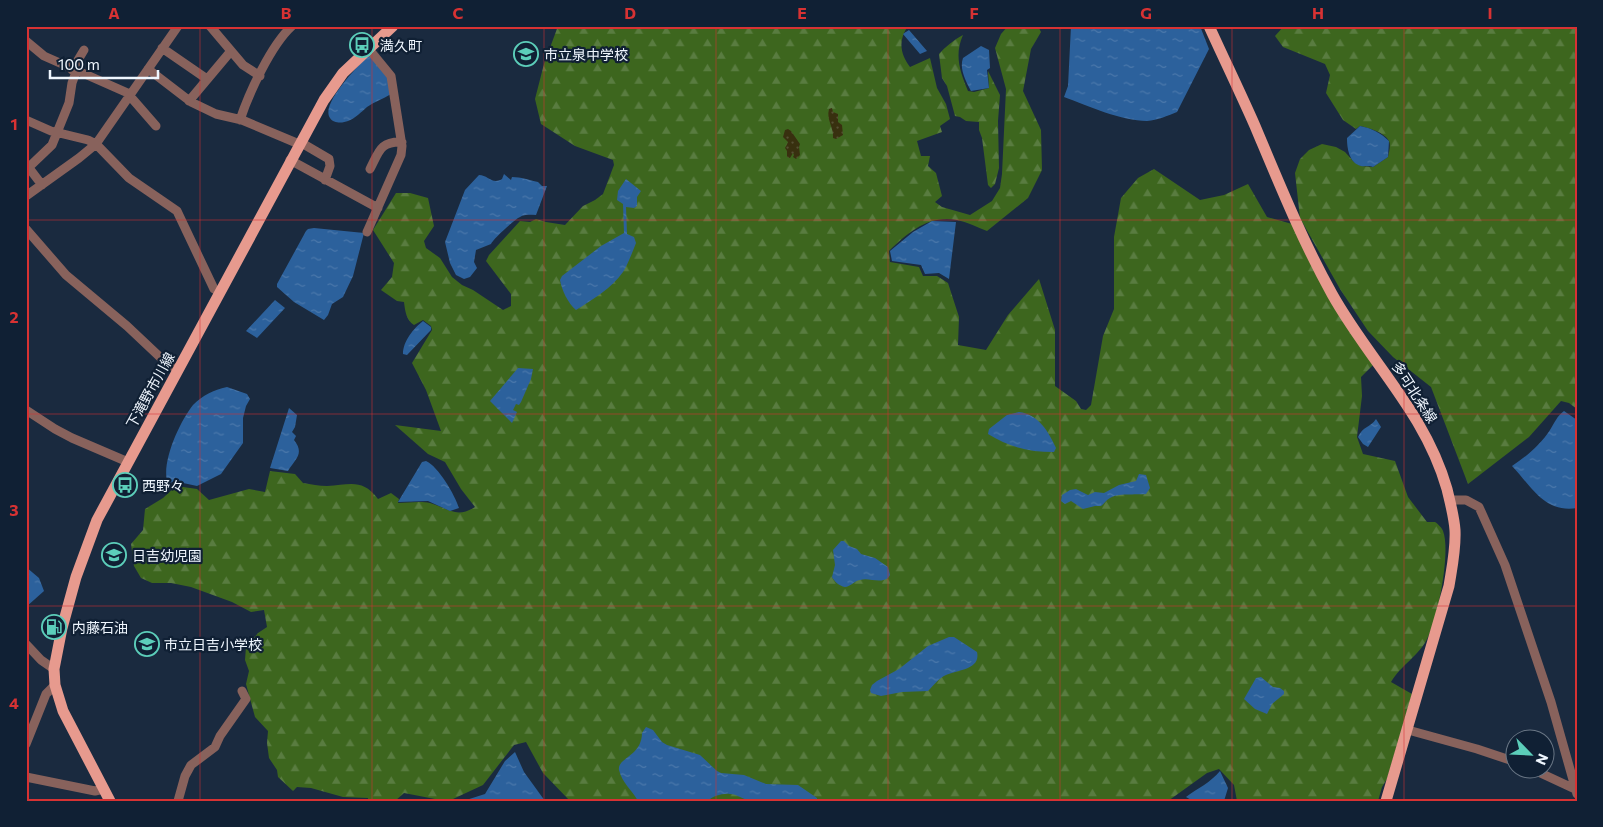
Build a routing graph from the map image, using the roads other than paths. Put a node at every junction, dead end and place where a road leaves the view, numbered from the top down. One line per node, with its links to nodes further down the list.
1 (178, 26): 7 (street)
2 (210, 26): 10 (street)
3 (292, 26): 13 (street)
4 (393, 26): 8 (main road, 下滝野市川線)
5 (1209, 26): 37 (main road, 多可北条線)
6 (26, 41): 12 (street)
7 (162, 48): 11 (street); 14 (street)
8 (368, 48): 21 (street); 22 (main road, 下滝野市川線)
9 (84, 50): 12 (street)
10 (232, 51): 13 (street); 14 (street)
11 (148, 69): 15 (street); 16 (street)
12 (74, 71): 15 (street); 20 (street)
13 (260, 76): 18 (street)
14 (207, 79): 16 (street)
15 (129, 95): 19 (street); 23 (street)
16 (190, 101): 18 (street)
17 (26, 120): 20 (street)
18 (240, 120): 22 (street)
19 (156, 126)
20 (57, 133): 23 (street); 25 (street)
21 (402, 142): 26 (street); 30 (street)
22 (300, 143): 24 (main road, 下滝野市川線); 27 (street)
23 (96, 144): 28 (street); 33 (street)
24 (290, 160): 27 (street); 33 (main road, 下滝野市川線)
25 (27, 166): 28 (street)
26 (370, 169)
27 (325, 180): 30 (street)
28 (42, 185): 29 (street)
29 (26, 196)
30 (378, 208): 32 (street)
31 (26, 229): 34 (street)
32 (367, 232)
33 (219, 292): 34 (main road, 下滝野市川線)
34 (178, 370): 36 (main road, 下滝野市川線)
35 (26, 410): 36 (street)
36 (128, 462): 39 (main road, 下滝野市川線)
37 (1450, 500): 42 (main road, 多可北条線); 48 (street)
38 (26, 644): 39 (street)
39 (54, 669): 40 (main road, 下滝野市川線)
40 (56, 685): 43 (street); 47 (main road, 下滝野市川線)
41 (242, 691): 50 (street)
42 (1408, 730): 44 (street); 51 (main road, 多可北条線)
43 (26, 744)
44 (1506, 759)
45 (26, 777): 47 (street)
46 (1554, 780): 48 (street)
47 (104, 789): 49 (main road, 下滝野市川線)
48 (1576, 791)
49 (110, 801)
50 (178, 801)
51 (1386, 801)

